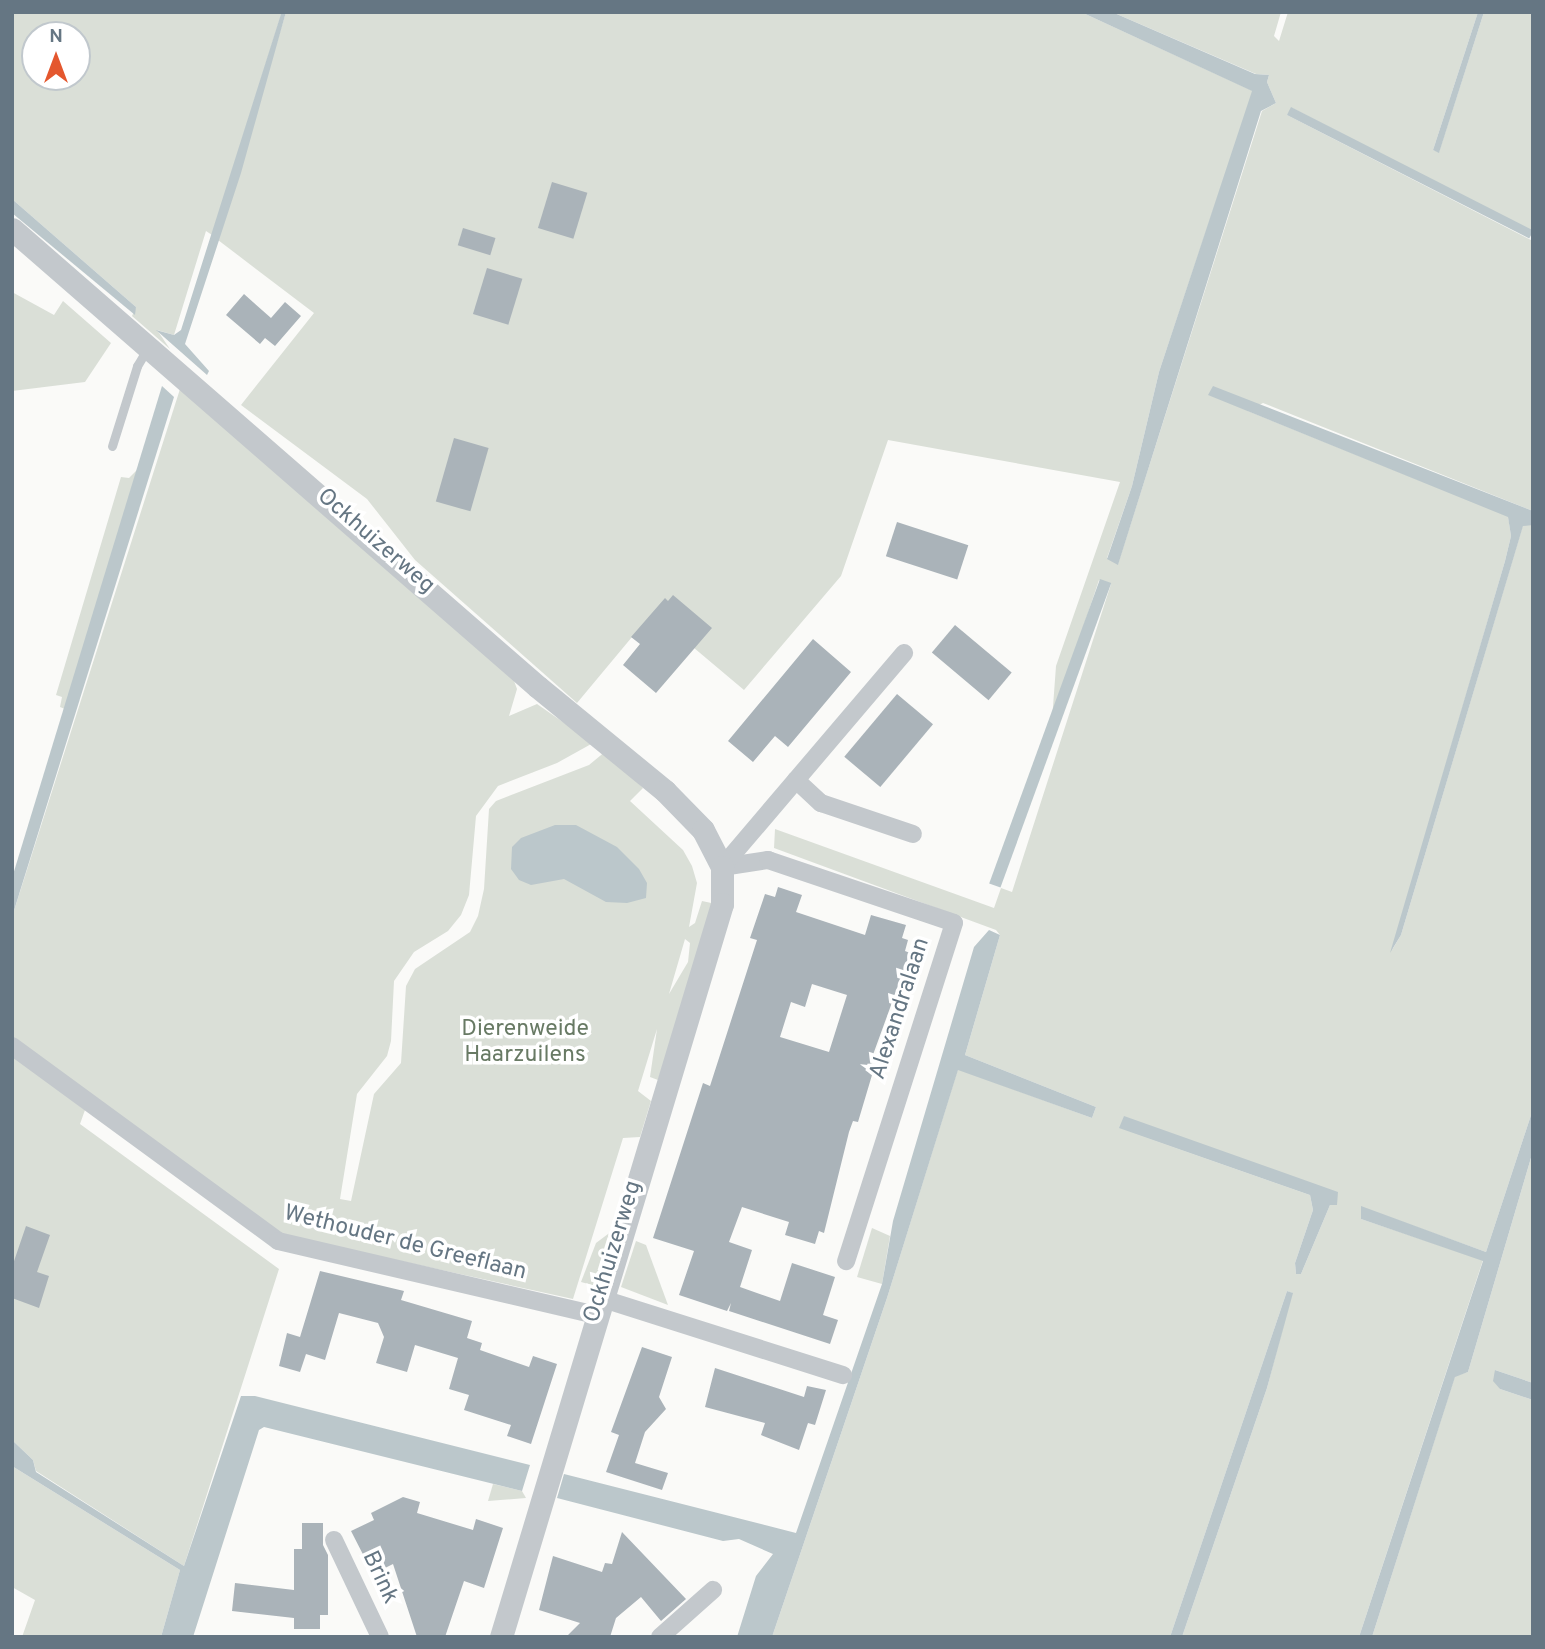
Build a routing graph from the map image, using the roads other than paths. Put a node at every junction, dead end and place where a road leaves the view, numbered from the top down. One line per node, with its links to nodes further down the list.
1 (12, 229): 2 (street, Ockhuizerweg)
2 (149, 347): 3 (lane); 7 (street, Ockhuizerweg)
3 (112, 446)
4 (904, 653): 5 (street)
5 (796, 780): 6 (street); 7 (street)
6 (913, 834)
7 (722, 867): 9 (street, Alexandralaan); 10 (street, Ockhuizerweg)
8 (12, 1046): 10 (street, Wethouder de Greeflaan)
9 (846, 1261)
10 (597, 1306): 11 (street, Wethouder de Greeflaan); 15 (street, Ockhuizerweg)
11 (843, 1375)
12 (334, 1539): 14 (street, Brink)
13 (713, 1590): 16 (street)
14 (380, 1637)
15 (500, 1637)
16 (660, 1637)

